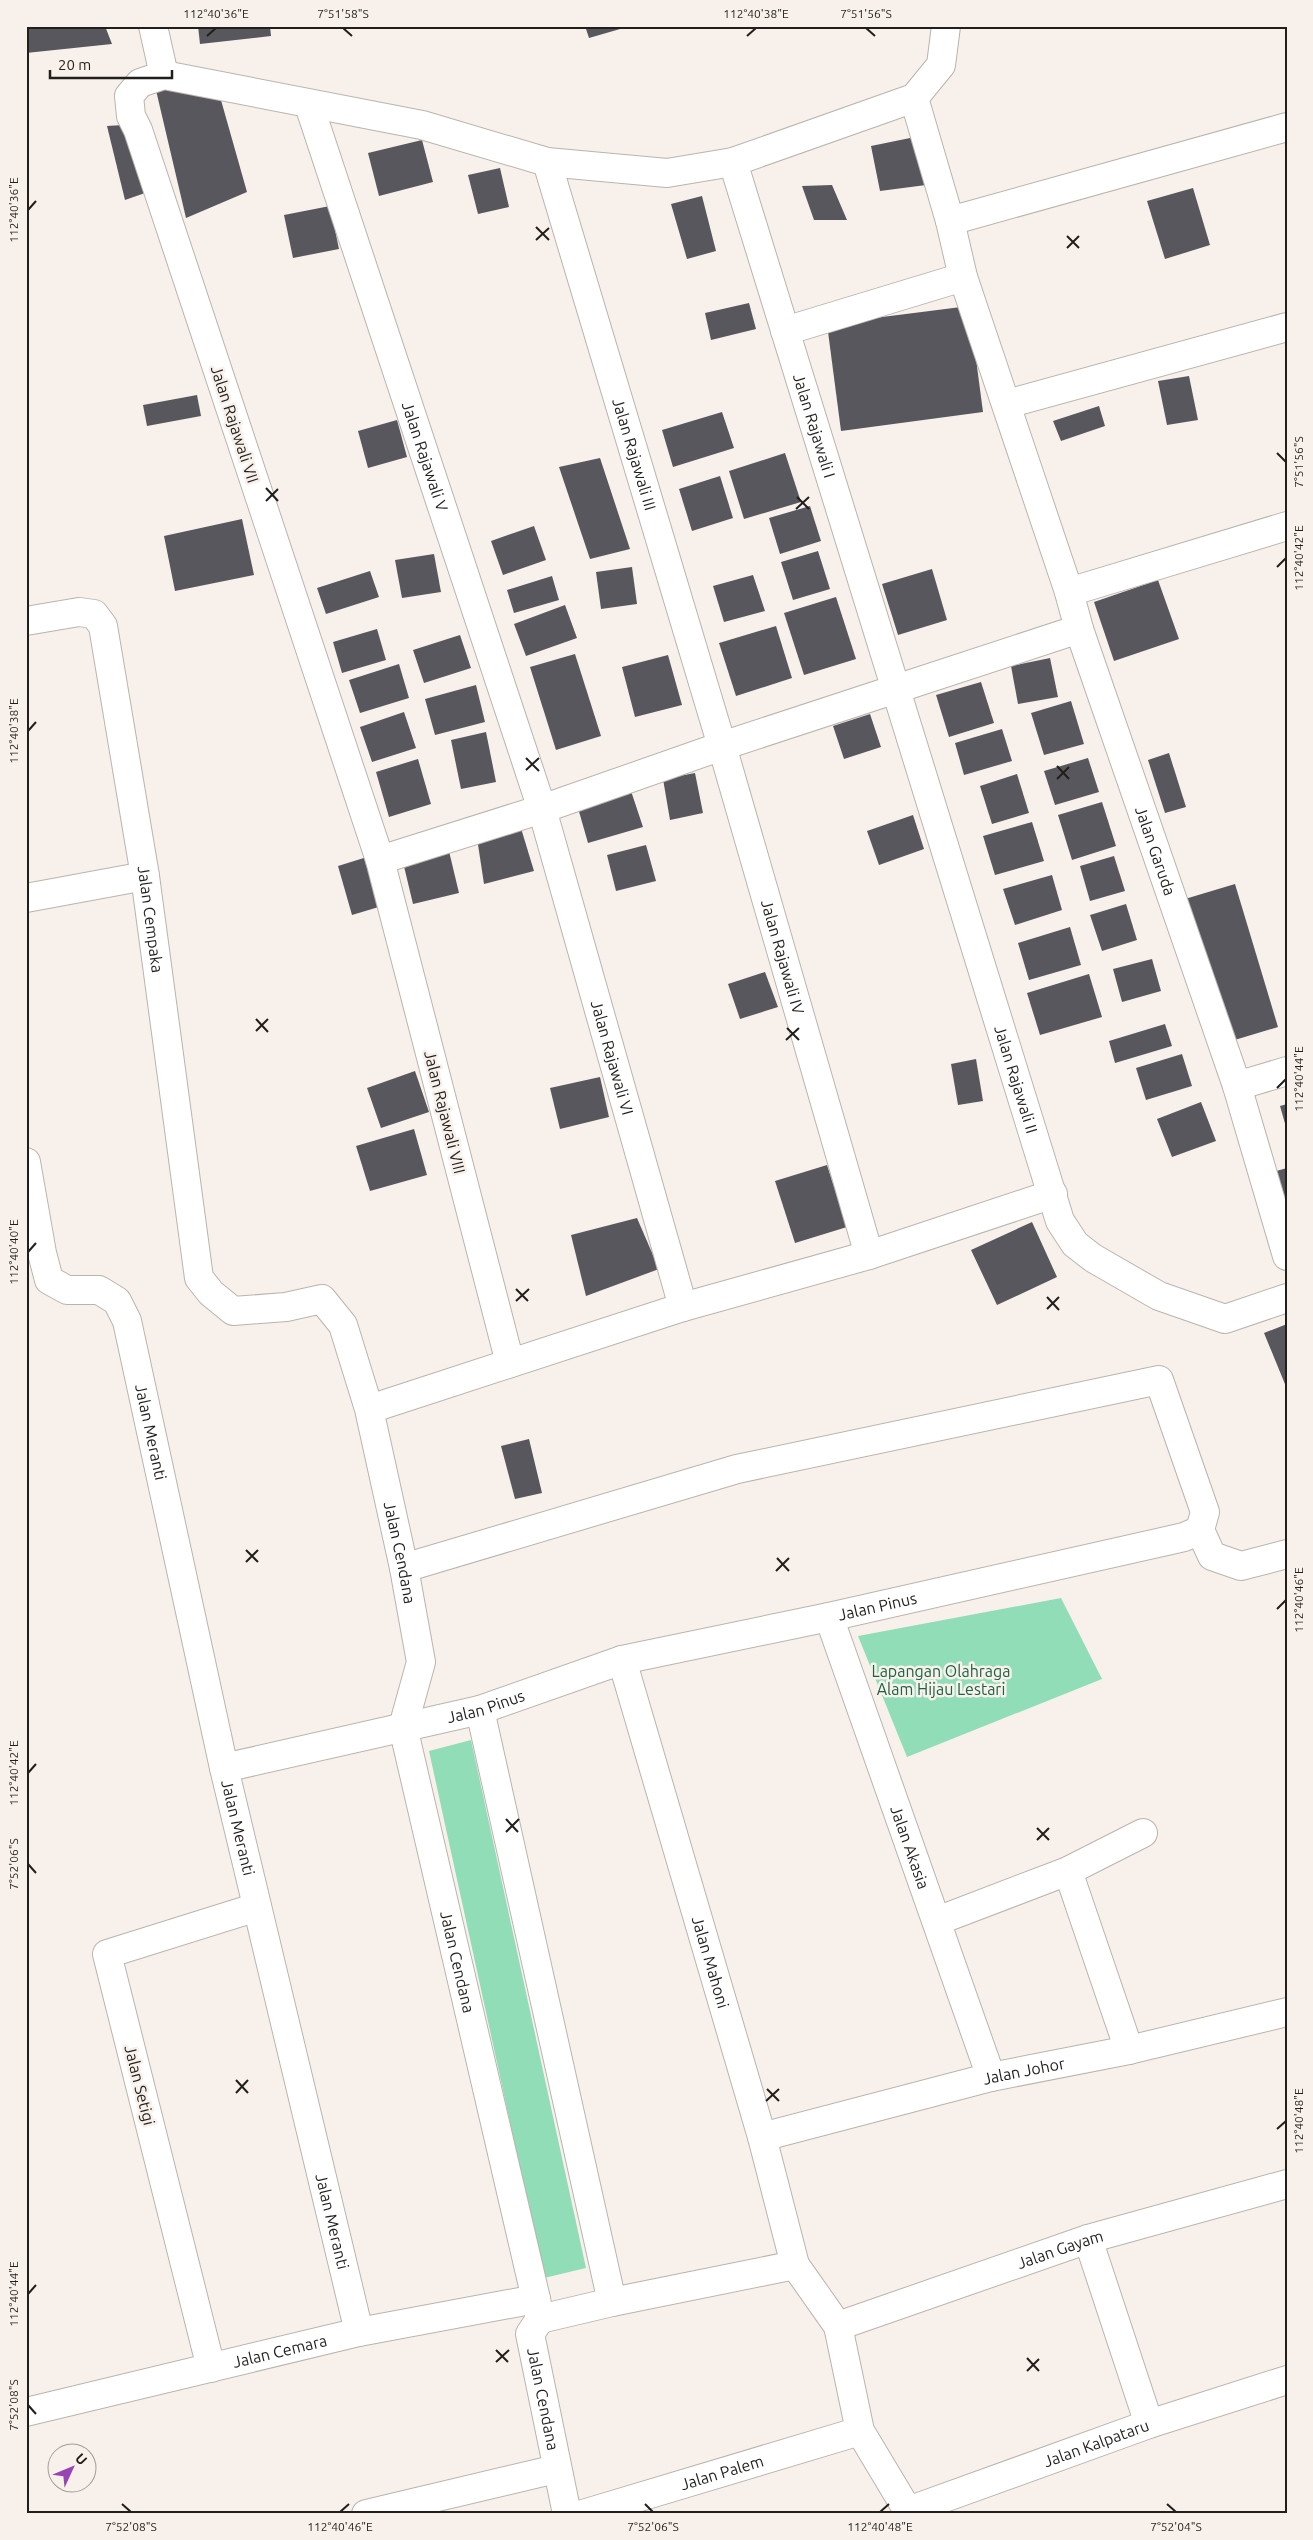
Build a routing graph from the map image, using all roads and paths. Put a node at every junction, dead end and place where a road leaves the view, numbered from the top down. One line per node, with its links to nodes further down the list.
1 (153, 26): 3 (street)
2 (946, 26): 4 (street)
3 (164, 74): 5 (street); 21 (street, Jalan Rajawali VII)
4 (914, 98): 8 (street); 9 (street, Jalan Garuda)
5 (309, 104): 7 (street); 20 (street, Jalan Rajawali V)
6 (1287, 127): 9 (street)
7 (547, 162): 8 (street); 19 (street, Jalan Rajawali III)
8 (733, 162): 12 (street, Jalan Rajawali I)
9 (950, 221): 10 (street, Jalan Garuda)
10 (963, 277): 12 (street); 13 (street, Jalan Garuda)
11 (1287, 327): 13 (street)
12 (785, 331): 18 (street, Jalan Rajawali I)
13 (1007, 404): 15 (street, Jalan Garuda)
14 (1287, 526): 15 (street)
15 (1069, 592): 17 (street, Jalan Garuda)
16 (26, 621): 22 (street, Jalan Cempaka)
17 (1079, 630): 18 (street); 25 (street, Jalan Garuda)
18 (896, 689): 19 (street); 27 (street, Jalan Rajawali II)
19 (722, 746): 20 (street); 28 (street, Jalan Rajawali IV)
20 (542, 809): 21 (street); 31 (street, Jalan Rajawali VI)
21 (380, 860): 32 (street, Jalan Rajawali VIII)
22 (145, 876): 23 (street); 33 (street, Jalan Cempaka)
23 (26, 898)
24 (1287, 1071): 25 (street)
25 (1237, 1086): 29 (street, Jalan Garuda)
26 (26, 1162): 41 (street, Jalan Meranti)
27 (1053, 1194): 28 (street); 30 (street, Jalan Rajawali II)
28 (868, 1255): 31 (street)
29 (1287, 1256)
30 (1287, 1298)
31 (683, 1307): 32 (street)
32 (510, 1363): 33 (street)
33 (374, 1407): 36 (street, Jalan Cendana)
34 (1200, 1530): 35 (street); 36 (street); 37 (street, Jalan Pinus)
35 (1287, 1554)
36 (404, 1568): 40 (street, Jalan Cendana)
37 (829, 1617): 38 (street, Jalan Pinus); 45 (street, Jalan Akasia)
38 (622, 1660): 39 (street, Jalan Pinus); 49 (street, Jalan Mahoni)
39 (480, 1710): 40 (street, Jalan Pinus); 53 (street)
40 (403, 1727): 41 (street, Jalan Pinus); 54 (street, Jalan Cendana)
41 (224, 1768): 44 (street, Jalan Meranti)
42 (1143, 1833): 43 (street)
43 (1068, 1871): 45 (street); 47 (street)
44 (257, 1907): 56 (street, Jalan Meranti); 57 (street, Jalan Setigi)
45 (937, 1921): 48 (street, Jalan Akasia)
46 (1287, 2012): 47 (street, Jalan Johor)
47 (1129, 2050): 48 (street, Jalan Johor)
48 (991, 2077): 49 (street, Jalan Johor)
49 (762, 2137): 52 (street, Jalan Mahoni)
50 (1287, 2184): 51 (street, Jalan Gayam)
51 (1088, 2238): 55 (street, Jalan Gayam); 60 (street)
52 (796, 2265): 53 (street, Jalan Cemara); 55 (street, Jalan Mahoni)
53 (612, 2302): 54 (street, Jalan Cemara)
54 (538, 2309): 56 (street, Jalan Cemara); 62 (street, Jalan Cendana)
55 (838, 2326): 61 (street)
56 (359, 2332): 57 (street, Jalan Cemara)
57 (211, 2368): 59 (street, Jalan Cemara)
58 (1287, 2380): 60 (street, Jalan Kalpataru)
59 (26, 2412)
60 (1149, 2424): 63 (street, Jalan Kalpataru)
61 (860, 2431): 63 (street); 66 (street, Jalan Palem)
62 (556, 2469): 64 (street); 65 (street, Jalan Cendana)
63 (908, 2512)
64 (366, 2514)
65 (567, 2514)
66 (583, 2514)

